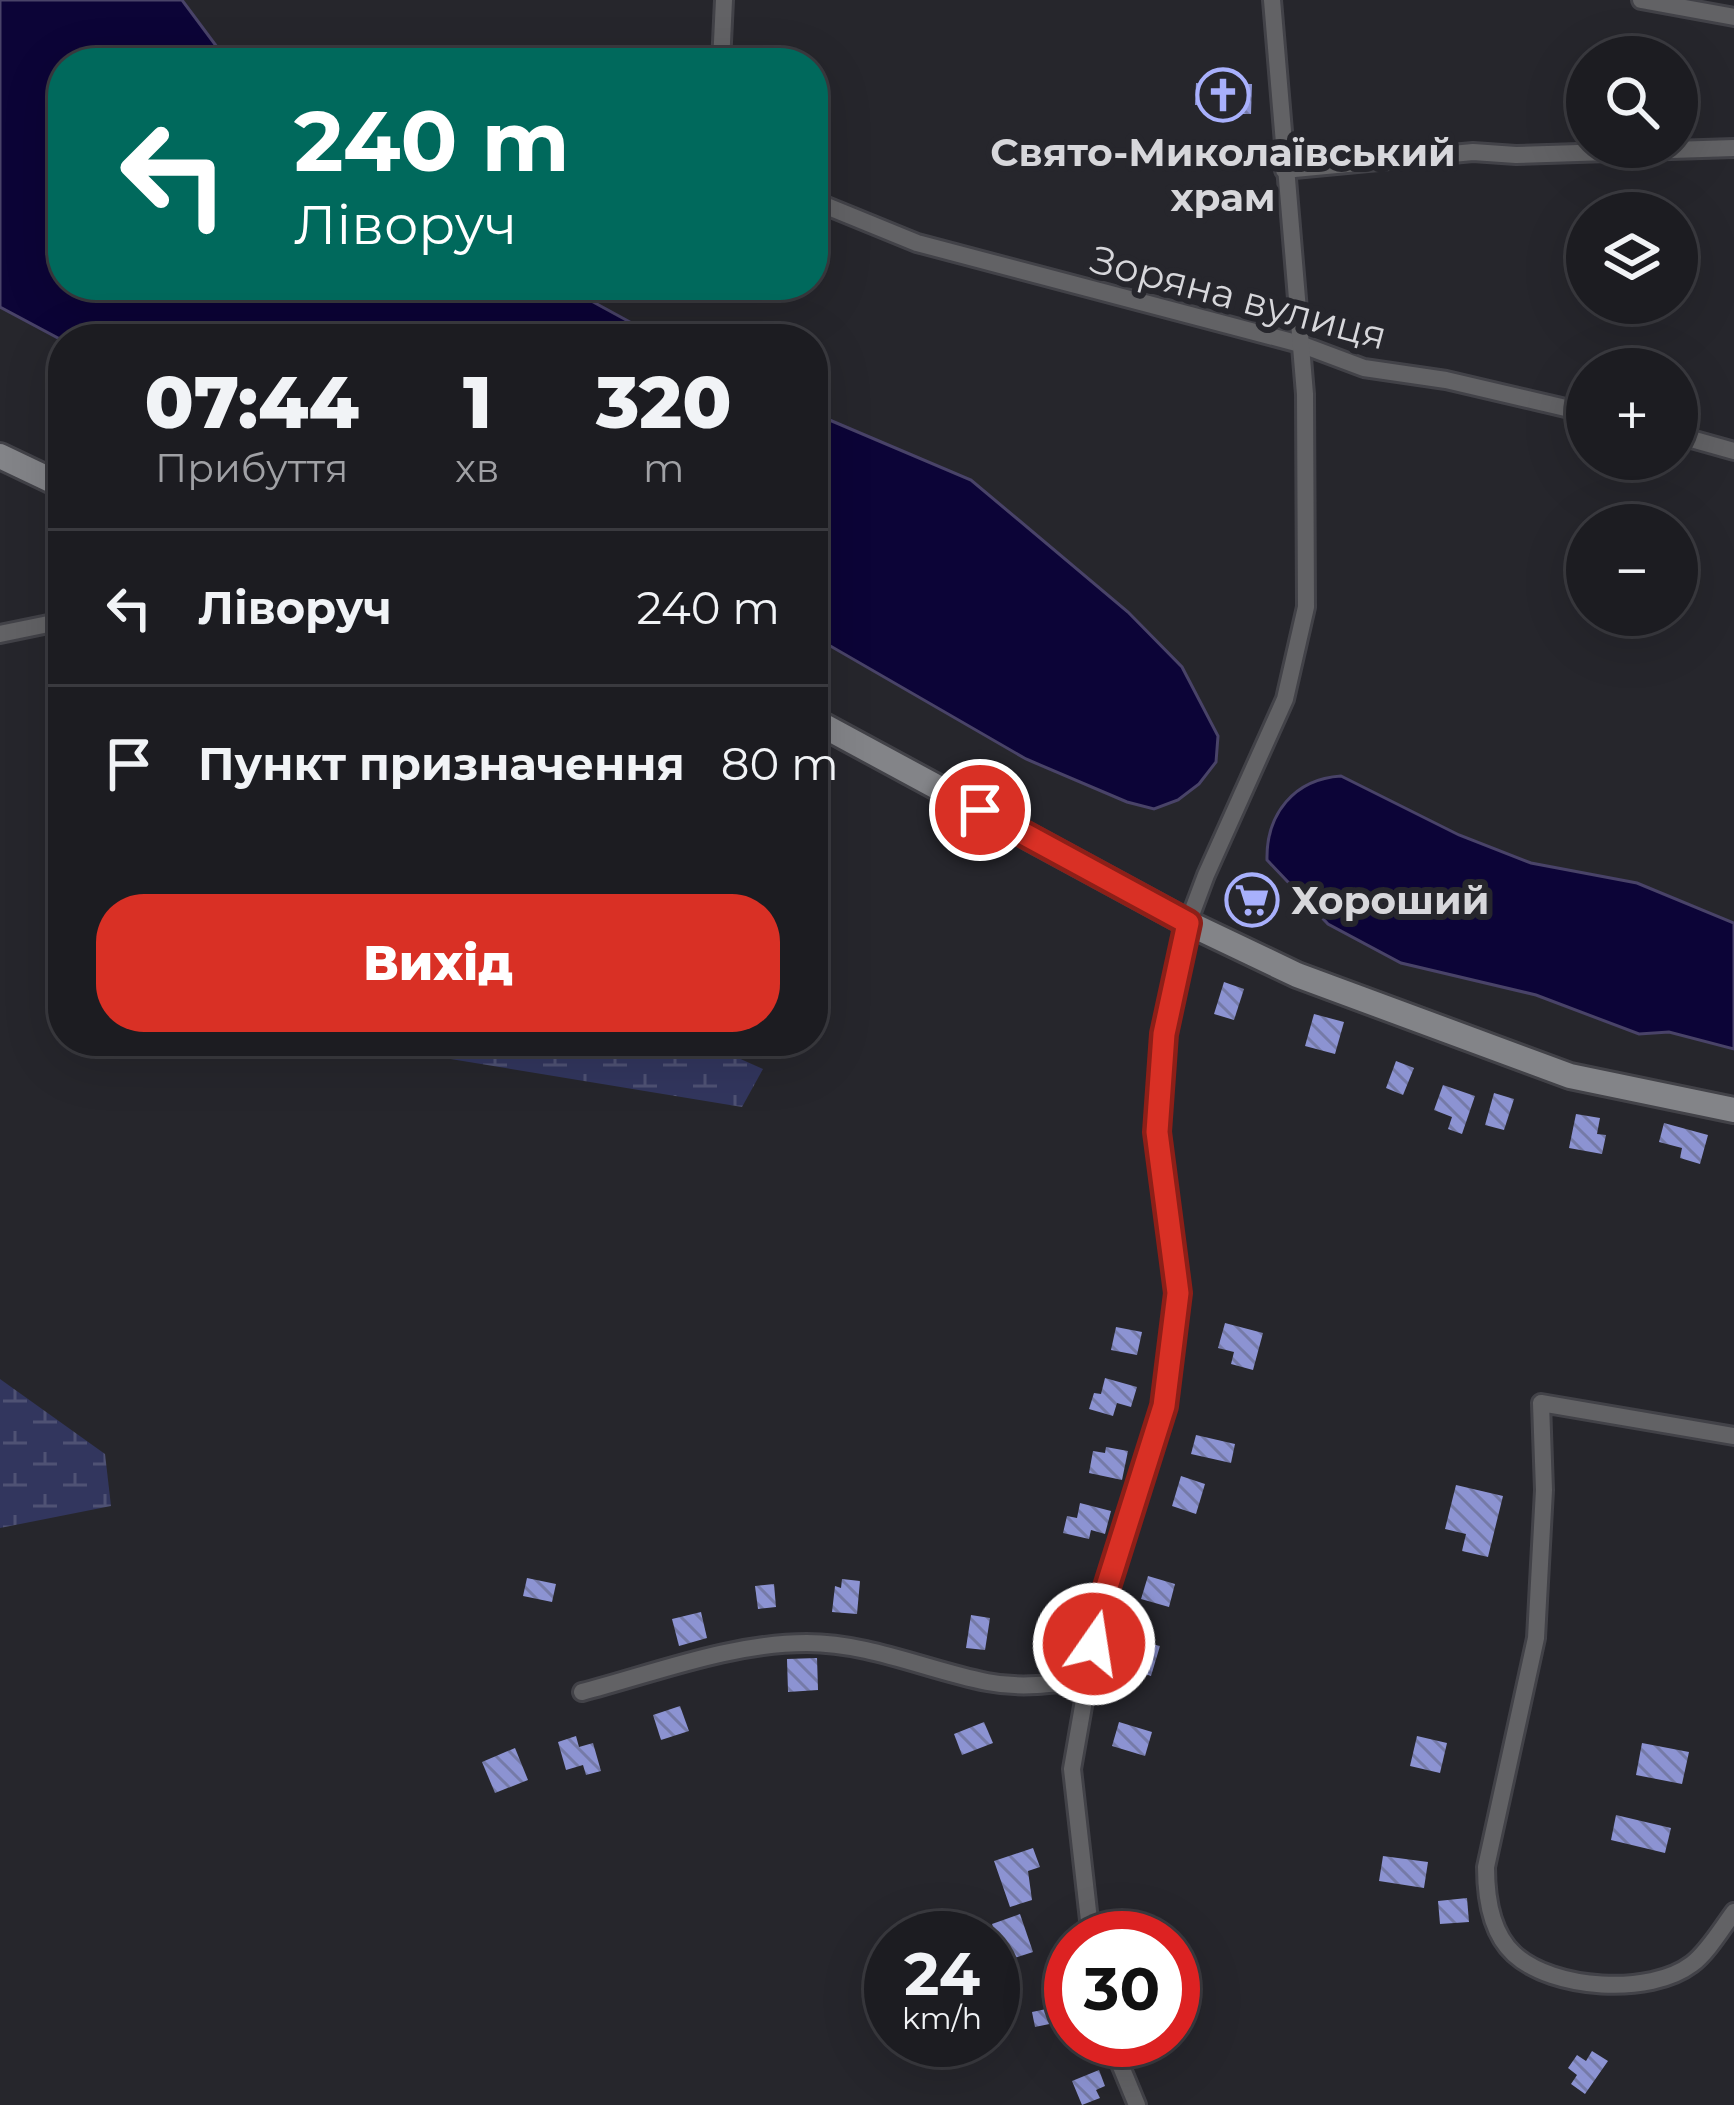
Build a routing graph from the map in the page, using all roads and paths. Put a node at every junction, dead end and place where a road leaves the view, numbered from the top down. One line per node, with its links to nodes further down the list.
1 (724, 0): 5 (street)
2 (1272, 0): 7 (street)
3 (1641, 0): 4 (street)
4 (1734, 17)
5 (722, 48)
6 (1734, 148): 7 (street)
7 (1284, 170): 9 (street)
8 (828, 207): 9 (street, Зоряна вулиця)
9 (1300, 344): 10 (street, Зоряна вулиця); 18 (street)
10 (1566, 408)
11 (1698, 441): 12 (street)
12 (1734, 451)
13 (0, 456): 14 (main road)
14 (48, 479)
15 (48, 624): 16 (street)
16 (0, 634)
17 (828, 728): 18 (main road)
18 (1188, 923): 19 (main road); 21 (street)
19 (1734, 1110)
20 (1734, 1436): 24 (street)
21 (1088, 1678): 22 (street); 23 (street)
22 (582, 1692)
23 (1088, 1911)
24 (1734, 1912)
25 (1121, 2067): 26 (street)
26 (1137, 2105)

